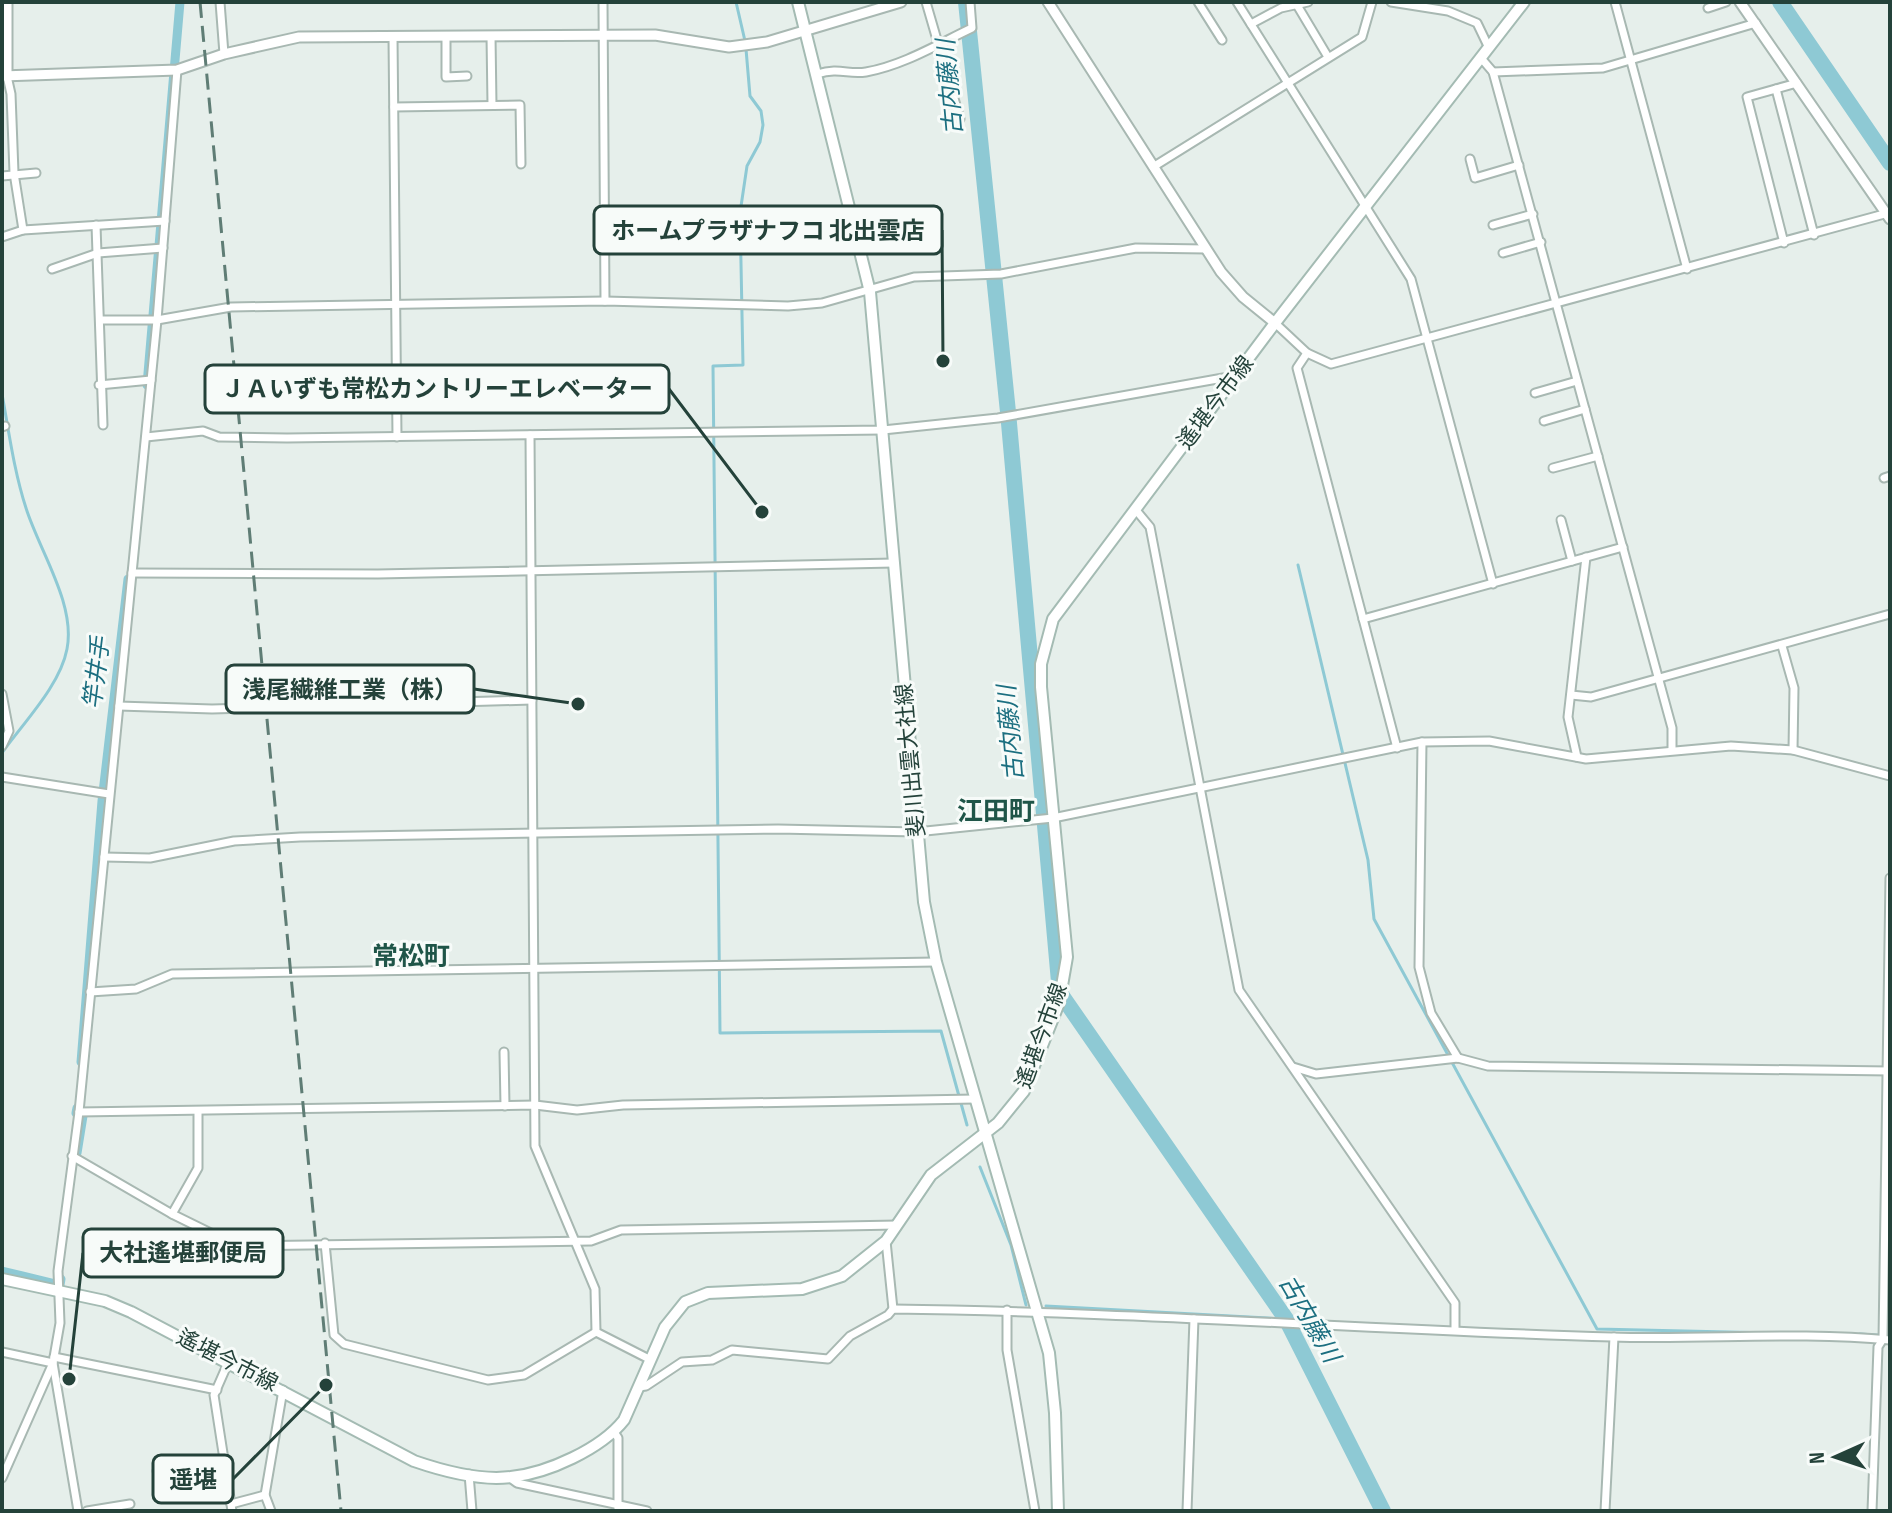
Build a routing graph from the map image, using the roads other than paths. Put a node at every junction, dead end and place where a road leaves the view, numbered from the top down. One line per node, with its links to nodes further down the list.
1 (7, 2): 37 (street)
2 (220, 2): 30 (street)
3 (603, 2): 23 (street)
4 (798, 2): 22 (main road, 斐川出雲大社線)
5 (901, 2): 22 (street)
6 (926, 2): 28 (street)
7 (970, 2): 28 (street)
8 (1048, 2): 48 (street)
9 (1198, 2): 27 (street)
10 (1237, 2): 21 (street)
11 (1308, 2): 18 (street)
12 (1372, 2): 31 (street)
13 (1391, 2): 29 (street)
14 (1524, 2): 29 (main road, 遙堪今市線)
15 (1615, 2): 33 (street)
16 (1726, 2): 19 (street)
17 (1740, 2): 20 (street)
18 (1297, 5): 21 (street); 31 (street)
19 (1708, 8)
20 (1756, 23): 33 (street); 40 (street)
21 (1251, 24): 39 (street)
22 (806, 31): 23 (street); 36 (main road, 斐川出雲大社線)
23 (604, 35): 24 (street); 70 (street)
24 (491, 36): 26 (street); 42 (street)
25 (393, 37): 26 (street); 30 (street); 43 (street)
26 (446, 37): 38 (street)
27 (1222, 40)
28 (937, 45): 36 (street); 44 (street)
29 (1489, 48): 32 (main road, 遙堪今市線)
30 (224, 54): 34 (street)
31 (1328, 57): 39 (street)
32 (1481, 58): 35 (street); 52 (main road, 遙堪今市線)
33 (1629, 58): 35 (street); 68 (street)
34 (177, 70): 37 (street); 55 (street)
35 (1493, 72): 47 (street)
36 (817, 74): 69 (main road, 斐川出雲大社線)
37 (4, 76): 49 (street)
38 (467, 76)
39 (1288, 82): 48 (street); 52 (street)
40 (1797, 83): 41 (street); 54 (street)
41 (1776, 89): 59 (street); 62 (street)
42 (492, 105): 43 (street); 46 (street)
43 (394, 107): 71 (street)
44 (960, 119)
45 (1470, 159): 47 (street)
46 (521, 164)
47 (1519, 165): 53 (street)
48 (1153, 167): 64 (street)
49 (14, 173): 50 (street); 51 (street); 58 (street)
50 (36, 173)
51 (2, 176)
52 (1367, 208): 75 (main road, 遙堪今市線); 76 (street)
53 (1533, 214): 57 (street); 61 (street)
54 (1889, 215): 59 (street)
55 (165, 221): 56 (street); 63 (street)
56 (96, 225): 58 (street); 65 (street)
57 (1493, 225)
58 (23, 230): 60 (street)
59 (1814, 235): 62 (street)
60 (2, 237)
61 (1541, 242): 66 (street); 72 (street)
62 (1784, 243): 68 (street)
63 (163, 248): 65 (street); 74 (street)
64 (1206, 249): 69 (street); 75 (street)
65 (98, 253): 67 (street); 73 (street)
66 (1503, 253)
67 (52, 269)
68 (1687, 269): 72 (street)
69 (870, 292): 70 (street); 86 (main road, 斐川出雲大社線)
70 (605, 301): 71 (street)
71 (397, 304): 74 (street); 89 (street)
72 (1556, 304): 76 (street); 80 (street)
73 (101, 320): 74 (street); 81 (street)
74 (157, 320): 78 (street)
75 (1275, 323): 77 (street); 79 (main road, 遙堪今市線)
76 (1428, 338): 77 (street); 100 (street)
77 (1307, 353): 102 (street)
78 (151, 380): 81 (street); 88 (street)
79 (1235, 381): 86 (street); 92 (main road, 遙堪今市線)
80 (1577, 381): 82 (street); 83 (street)
81 (99, 385): 85 (street)
82 (1535, 393)
83 (1585, 409): 84 (street); 90 (street)
84 (1544, 421)
85 (103, 425)
86 (883, 430): 87 (street); 97 (main road, 斐川出雲大社線)
87 (530, 435): 89 (street); 98 (street)
88 (146, 437): 89 (street); 99 (street)
89 (397, 437)
90 (1598, 456): 91 (street); 94 (street)
91 (1553, 468)
92 (1135, 509): 117 (street); 119 (main road, 遙堪今市線)
93 (1561, 520): 96 (street)
94 (1623, 547): 95 (street); 104 (street)
95 (1586, 557): 96 (street); 106 (street)
96 (1572, 561): 100 (street)
97 (894, 563): 98 (street); 120 (main road, 斐川出雲大社線)
98 (530, 568): 99 (street); 107 (street)
99 (132, 573): 108 (street)
100 (1493, 584): 102 (street)
101 (1890, 614): 103 (street)
102 (1363, 619): 111 (street)
103 (1782, 646): 104 (street); 113 (street)
104 (1658, 678): 106 (street); 112 (street)
105 (2, 694): 110 (street)
106 (1571, 695): 114 (street)
107 (532, 700): 108 (street); 121 (street)
108 (119, 706): 118 (street)
109 (1422, 742): 111 (street); 114 (street); 128 (street)
110 (2, 746)
111 (1397, 748): 117 (street)
112 (1672, 750): 113 (street); 114 (street)
113 (1793, 750): 115 (street)
114 (1577, 757)
115 (1890, 776)
116 (2, 777): 118 (street)
117 (1202, 789): 119 (street); 129 (street)
118 (109, 794): 122 (street)
119 (1053, 818): 120 (street); 136 (main road, 遙堪今市線)
120 (916, 832): 121 (street); 124 (main road, 斐川出雲大社線)
121 (534, 835): 122 (street); 125 (street)
122 (104, 857): 126 (street)
123 (1890, 878): 130 (street)
124 (936, 962): 125 (street); 131 (main road, 斐川出雲大社線)
125 (535, 968): 126 (street); 132 (street)
126 (90, 992): 135 (street)
127 (504, 1052): 133 (street)
128 (1458, 1058): 129 (street); 130 (street)
129 (1293, 1067): 149 (street)
130 (1889, 1071): 152 (street)
131 (975, 1099): 132 (street); 136 (main road, 斐川出雲大社線)
132 (535, 1105): 133 (street); 140 (street)
133 (505, 1106): 134 (street)
134 (198, 1111): 135 (street); 138 (street)
135 (79, 1112): 137 (street)
136 (984, 1136): 139 (main road, 遙堪今市線); 147 (main road, 斐川出雲大社線)
137 (72, 1156): 138 (street); 144 (street)
138 (172, 1214): 142 (street)
139 (898, 1225): 140 (street); 141 (main road, 遙堪今市線)
140 (576, 1241): 142 (street); 150 (street)
141 (886, 1241): 145 (street); 155 (main road, 遙堪今市線)
142 (325, 1243): 150 (street)
143 (2, 1279): 144 (main road, 遙堪今市線)
144 (60, 1294): 154 (street); 156 (main road, 遙堪今市線)
145 (893, 1309): 146 (street); 157 (street)
146 (1007, 1310): 147 (street); 175 (street)
147 (1039, 1311): 148 (street); 176 (main road, 斐川出雲大社線)
148 (1194, 1319): 149 (street); 177 (street)
149 (1455, 1330): 151 (street)
150 (596, 1332): 155 (street)
151 (1614, 1337): 152 (street); 178 (street)
152 (1887, 1339): 179 (street)
153 (2, 1352): 154 (street)
154 (54, 1360): 158 (street); 163 (street); 170 (street)
155 (651, 1360): 157 (main road, 遙堪今市線)
156 (228, 1363): 158 (street); 159 (main road, 遙堪今市線)
157 (639, 1387): 160 (main road, 遙堪今市線)
158 (217, 1390): 161 (street)
159 (283, 1390): 164 (main road, 遙堪今市線); 166 (street)
160 (614, 1432): 165 (main road, 遙堪今市線); 168 (street)
161 (224, 1459): 162 (street); 169 (street)
162 (157, 1471)
163 (3, 1474)
164 (469, 1474): 165 (main road, 遙堪今市線); 173 (street)
165 (510, 1478): 168 (street)
166 (265, 1495): 169 (street); 172 (street)
167 (130, 1504): 171 (street)
168 (617, 1507): 174 (street)
169 (232, 1508)
170 (78, 1511)
171 (87, 1511)
172 (271, 1511)
173 (472, 1511)
174 (647, 1511)
175 (1035, 1511)
176 (1058, 1511)
177 (1187, 1511)
178 (1605, 1511)
179 (1872, 1511)

